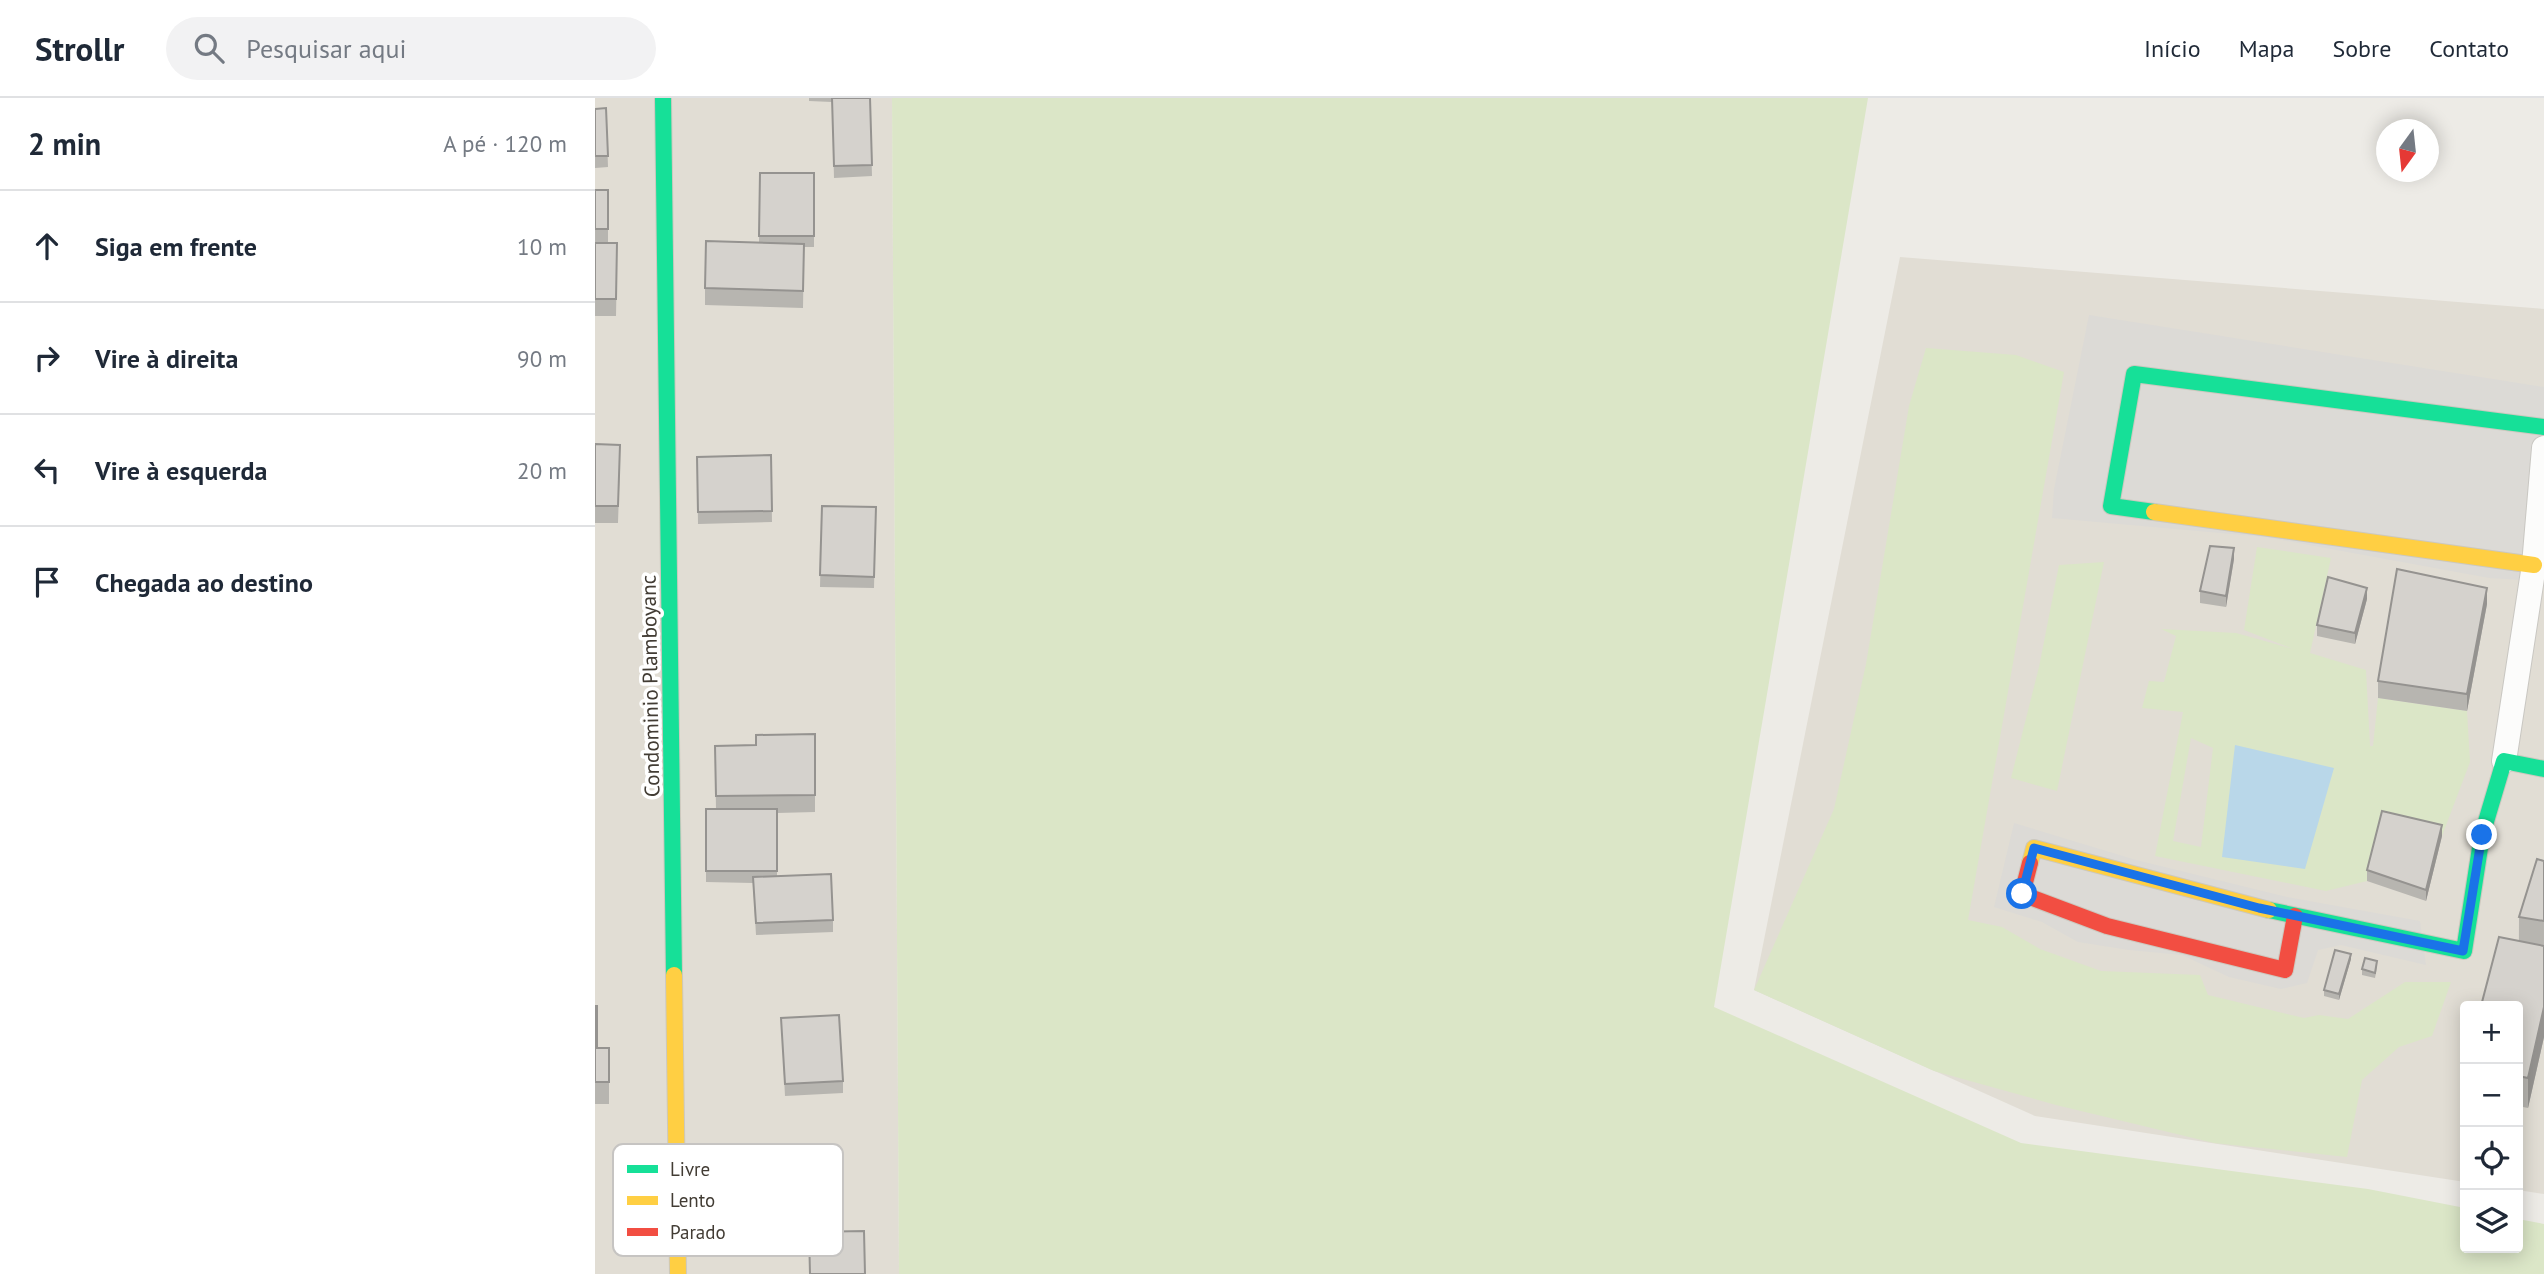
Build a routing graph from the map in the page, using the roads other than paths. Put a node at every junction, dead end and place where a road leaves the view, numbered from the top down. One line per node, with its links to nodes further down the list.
1 (663, 98): 8 (street, Condominio Plamboyanc)
2 (2544, 427): 4 (street)
3 (2544, 448): 4 (street)
4 (2534, 565): 5 (street)
5 (2504, 761): 6 (street); 7 (street)
6 (2544, 769)
7 (2295, 916): 7 (street)
8 (676, 1144)
9 (678, 1256): 10 (street, Condominio Plamboyanc)
10 (678, 1274)

